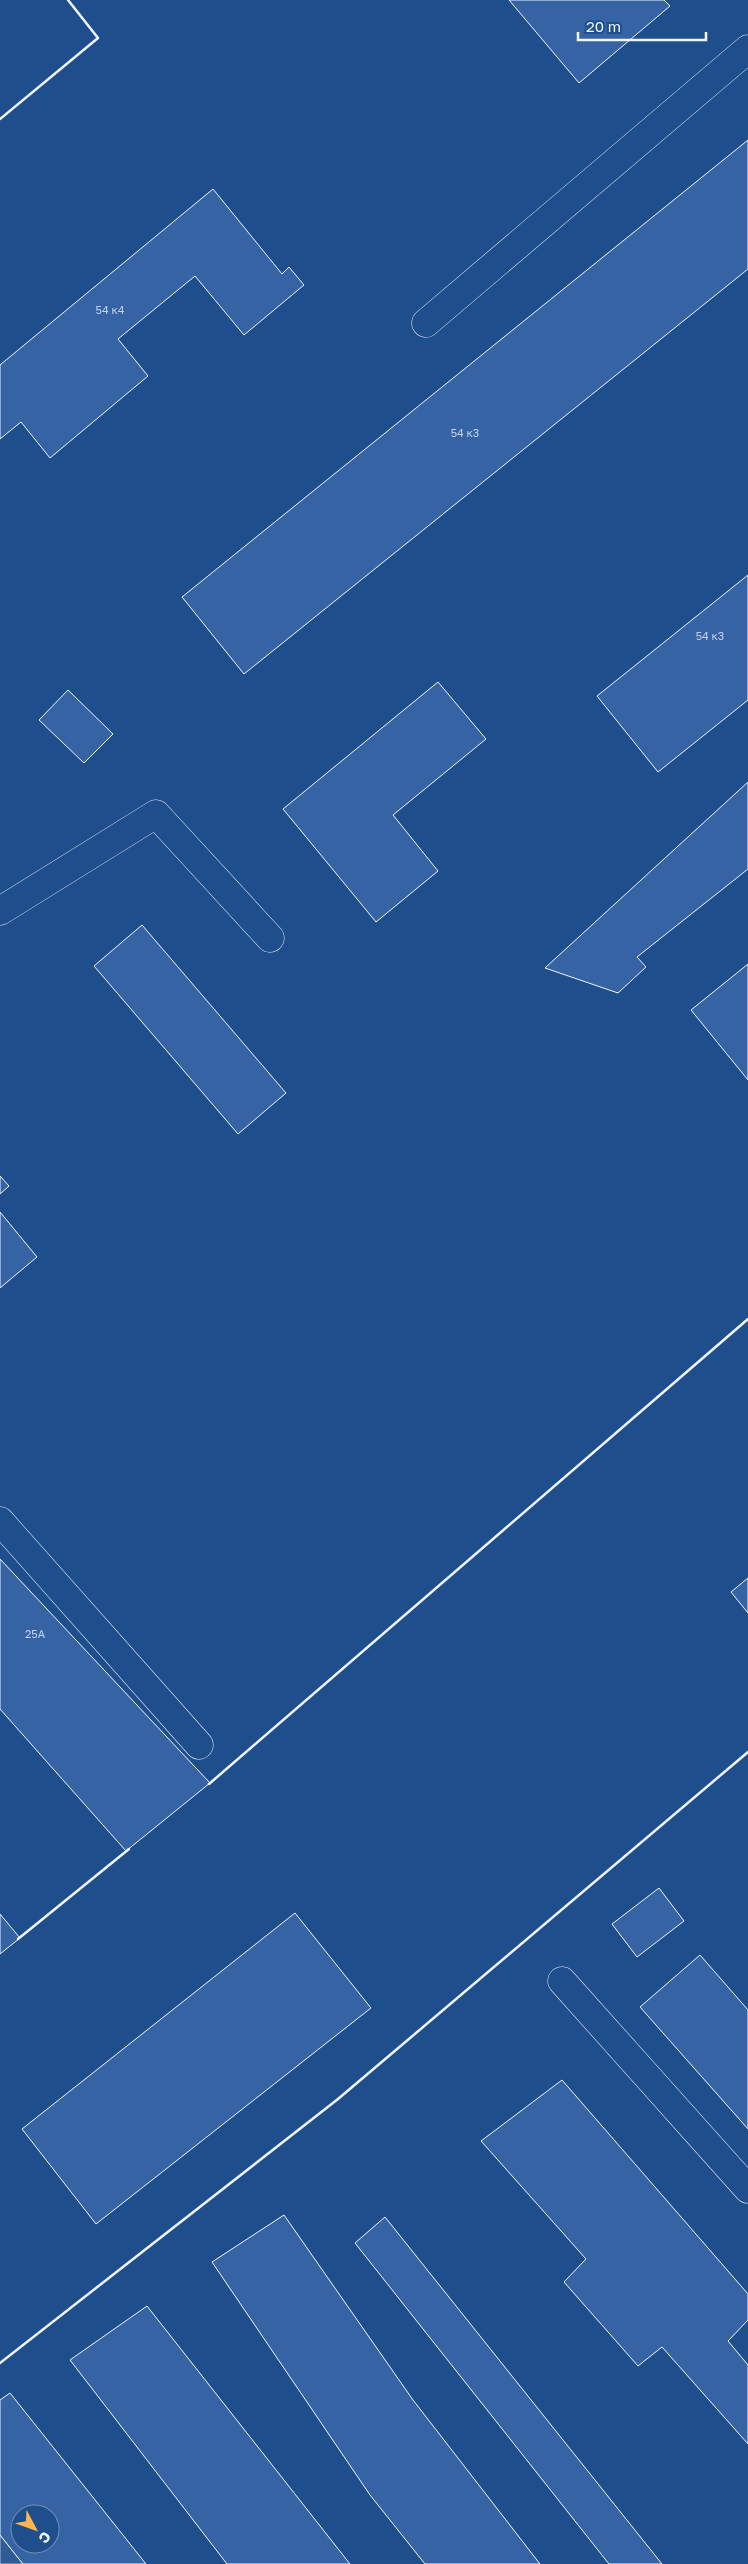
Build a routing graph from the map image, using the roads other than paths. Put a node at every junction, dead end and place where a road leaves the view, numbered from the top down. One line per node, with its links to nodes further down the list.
1 (748, 49): 2 (lane)
2 (426, 323)
3 (0, 911): 4 (lane)
4 (270, 938)
5 (0, 1521): 6 (lane)
6 (199, 1745)
7 (562, 1981): 8 (lane)
8 (748, 2190)

